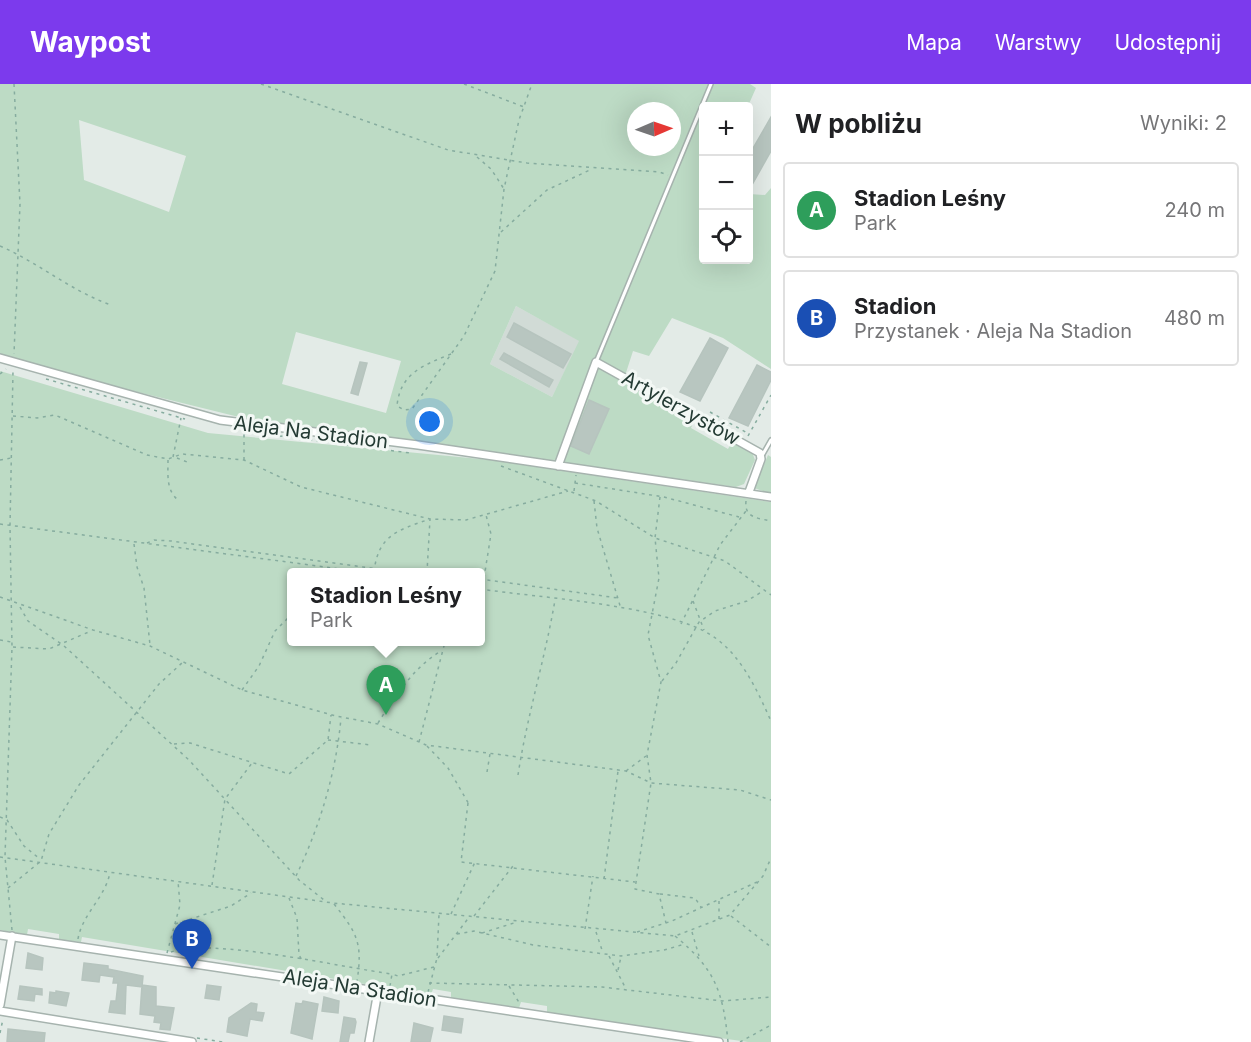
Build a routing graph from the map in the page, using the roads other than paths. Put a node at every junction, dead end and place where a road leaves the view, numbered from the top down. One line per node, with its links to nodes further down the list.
1 (711, 84): 3 (lane)
2 (0, 358): 6 (street, Aleja Na Stadion)
3 (596, 362): 5 (street, Artylerzystów); 6 (street)
4 (771, 441): 5 (lane)
5 (760, 455): 7 (street, Artylerzystów)
6 (558, 466): 7 (street, Aleja Na Stadion)
7 (749, 492): 8 (street, Aleja Na Stadion)
8 (771, 497)
9 (0, 935): 10 (street, Aleja Na Stadion)
10 (12, 936): 11 (street, Aleja Na Stadion); 12 (street)
11 (378, 991): 15 (street); 16 (street, Aleja Na Stadion)
12 (0, 1005)
13 (0, 1011): 14 (street)
14 (192, 1042)
15 (369, 1042)
16 (719, 1042)

